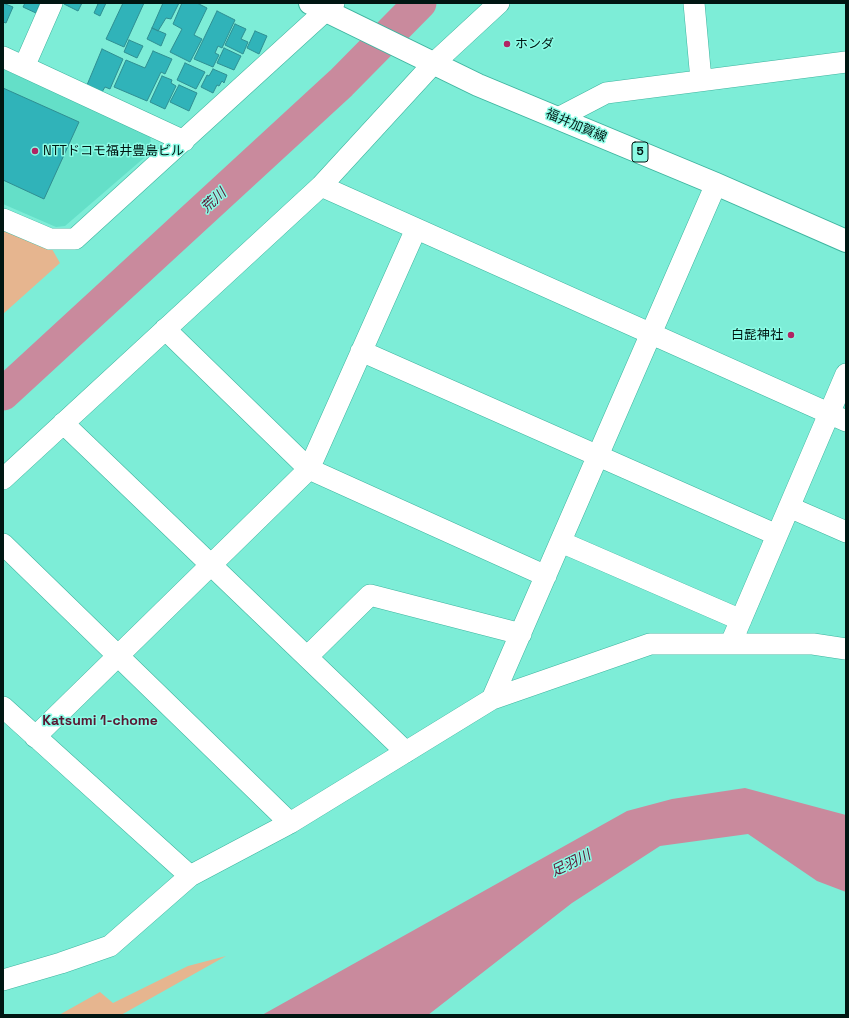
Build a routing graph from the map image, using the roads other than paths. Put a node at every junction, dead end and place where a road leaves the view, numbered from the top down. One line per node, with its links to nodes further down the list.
1 (52, 3): 8 (street)
2 (499, 3): 6 (street)
3 (694, 3): 9 (street)
4 (323, 6): 6 (main road, 福井加賀線 / 5); 11 (street)
5 (3, 57): 8 (street)
6 (428, 61): 10 (main road, 福井加賀線 / 5); 13 (street)
7 (846, 62): 9 (street)
8 (24, 67): 11 (street)
9 (700, 80): 10 (street)
10 (558, 118): 12 (main road, 福井加賀線 / 5)
11 (184, 141): 14 (street)
12 (716, 184): 16 (main road, 福井加賀線 / 5); 18 (street)
13 (321, 186): 15 (street); 17 (street)
14 (3, 219)
15 (416, 229): 18 (street); 19 (street)
16 (846, 241)
17 (165, 329): 22 (street); 24 (street)
18 (651, 334): 21 (street); 23 (street)
19 (361, 351): 23 (street); 24 (street)
20 (846, 374): 21 (street)
21 (838, 417): 26 (street)
22 (63, 423): 25 (street); 31 (street)
23 (598, 455): 28 (street); 29 (street)
24 (309, 469): 31 (street); 32 (street)
25 (3, 479)
26 (789, 507): 27 (street); 28 (street)
27 (846, 532)
28 (777, 535): 33 (street)
29 (561, 542): 32 (street); 33 (street)
30 (3, 544): 37 (street)
31 (211, 565): 37 (street); 38 (street)
32 (546, 576): 34 (street)
33 (741, 620): 35 (street)
34 (521, 634): 38 (street); 39 (street)
35 (731, 643): 36 (street); 39 (street)
36 (846, 649)
37 (118, 656): 41 (street); 43 (street)
38 (307, 657): 42 (street)
39 (492, 699): 42 (street)
40 (3, 707): 41 (street)
41 (35, 737): 44 (street)
42 (406, 752): 43 (street)
43 (290, 823): 44 (street)
44 (190, 876): 45 (street)
45 (3, 980)

